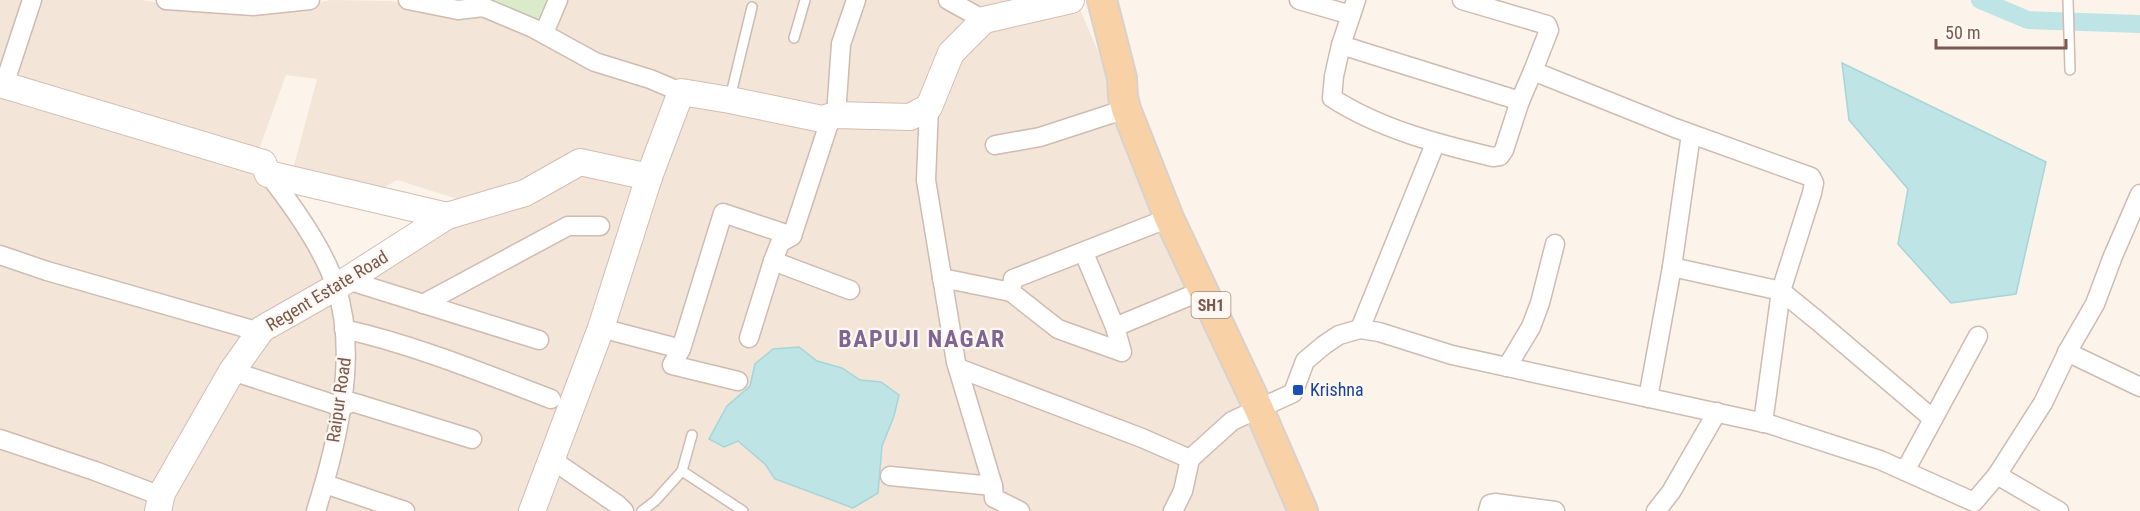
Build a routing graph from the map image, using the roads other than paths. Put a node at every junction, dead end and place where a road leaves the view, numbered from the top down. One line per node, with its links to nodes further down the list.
1 (32, 0): 24 (street)
2 (310, 0): 13 (street)
3 (408, 0): 14 (street)
4 (558, 0): 19 (street)
5 (805, 0): 20 (lane)
6 (856, 0): 30 (street)
7 (948, 0): 18 (street)
8 (1071, 0): 18 (street)
9 (1083, 0): 28 (main road, SH1)
10 (1102, 0): 28 (main road, SH1)
11 (1299, 0): 17 (street)
12 (1462, 0): 23 (street)
13 (177, 1)
14 (458, 5): 19 (street)
15 (2068, 5): 22 (lane)
16 (752, 7): 26 (lane)
17 (1353, 8): 21 (street)
18 (984, 20): 29 (street)
19 (544, 33): 25 (street)
20 (794, 38)
21 (1341, 45): 27 (street); 32 (street)
22 (2070, 70)
23 (1533, 72): 27 (street); 31 (street)
24 (2, 85): 34 (street)
25 (681, 92): 26 (street); 35 (street)
26 (730, 100): 30 (street)
27 (1520, 101): 32 (street)
28 (1125, 103): 33 (street); 38 (main road, SH1)
29 (929, 107): 30 (street); 47 (street)
30 (834, 116): 41 (street)
31 (1691, 134): 46 (street); 52 (street)
32 (1435, 144): 57 (street)
33 (995, 145)
34 (268, 174): 37 (street); 48 (street, Raipur Road)
35 (649, 177): 37 (street, Regent Estate Road); 55 (street)
36 (2140, 194): 39 (street)
37 (447, 216): 48 (street, Regent Estate Road)
38 (1169, 218): 43 (street); 50 (main road, SH1)
39 (2135, 222): 63 (street)
40 (600, 226): 53 (street)
41 (792, 236): 45 (street); 62 (street)
42 (1555, 244): 64 (street)
43 (1084, 253): 51 (street); 54 (street)
44 (0, 255): 58 (street)
45 (773, 261): 49 (street); 60 (street)
46 (1672, 267): 52 (street); 69 (street)
47 (942, 278): 51 (street); 65 (street)
48 (342, 284): 53 (street); 56 (street, Raipur Road); 58 (street, Regent Estate Road)
49 (850, 290)
50 (1204, 290): 54 (street); 72 (main road, SH1)
51 (1011, 291): 54 (street)
52 (1781, 291): 74 (street); 75 (street)
53 (423, 304): 61 (street)
54 (1115, 327)
55 (601, 328): 62 (street); 79 (street)
56 (344, 329): 70 (street); 71 (street, Raipur Road)
57 (1360, 329): 64 (street); 72 (street)
58 (260, 332): 66 (street, Regent Estate Road)
59 (1978, 336): 74 (street)
60 (749, 338)
61 (539, 340)
62 (681, 349): 67 (street)
63 (2067, 352): 68 (street); 83 (street)
64 (1507, 367): 69 (street)
65 (958, 368): 80 (street); 86 (street)
66 (232, 371): 71 (street); 87 (street, Regent Estate Road)
67 (738, 381)
68 (2140, 387)
69 (1648, 398): 73 (street)
70 (551, 399)
71 (342, 407): 78 (street); 85 (street, Raipur Road)
72 (1258, 407): 80 (street); 98 (main road, SH1)
73 (1717, 411): 75 (street); 101 (street)
74 (1933, 419): 82 (street)
75 (1763, 423): 82 (street)
76 (692, 435): 81 (lane)
77 (0, 439): 87 (street)
78 (472, 439)
79 (551, 459): 91 (street); 92 (street)
80 (1190, 459): 97 (street)
81 (682, 471): 93 (lane); 94 (lane)
82 (1905, 471): 88 (street)
83 (1997, 475): 88 (street); 102 (street)
84 (890, 476): 86 (street)
85 (325, 484): 89 (street, Raipur Road); 90 (street)
86 (993, 487): 95 (street); 96 (street)
87 (160, 503)
88 (1971, 506)
89 (316, 511)
90 (405, 511)
91 (532, 511)
92 (624, 511)
93 (642, 511)
94 (743, 511)
95 (982, 511)
96 (1020, 511)
97 (1173, 511)
98 (1303, 511)
99 (1488, 511): 100 (street)
100 (1555, 511)
101 (1656, 511)
102 (2059, 511)

